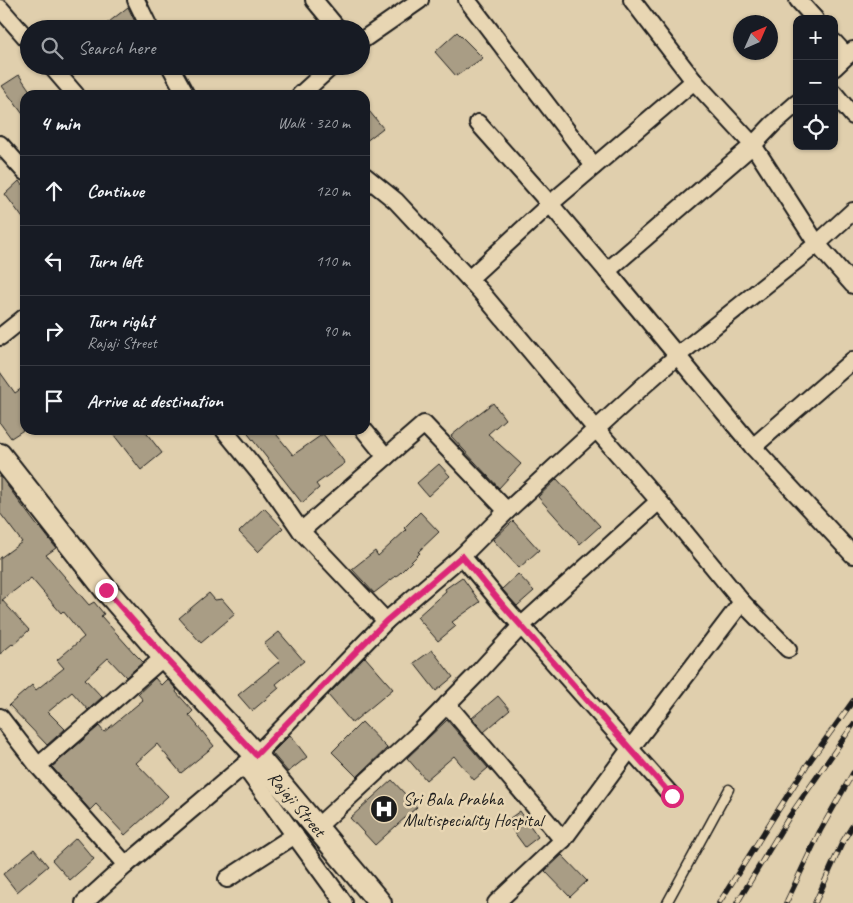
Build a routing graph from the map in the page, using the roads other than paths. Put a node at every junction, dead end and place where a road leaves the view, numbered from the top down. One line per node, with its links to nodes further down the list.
1 (4, 0): 8 (street)
2 (136, 0): 11 (street)
3 (314, 0): 12 (street)
4 (420, 0): 14 (street)
5 (467, 0): 32 (street)
6 (632, 0): 21 (street)
7 (798, 0): 10 (street)
8 (0, 4)
9 (0, 8): 13 (street)
10 (811, 15)
11 (146, 20)
12 (331, 20)
13 (20, 31)
14 (370, 35)
15 (838, 45): 16 (street)
16 (850, 53): 17 (street)
17 (838, 64)
18 (59, 75): 22 (street)
19 (175, 75): 23 (street)
20 (322, 75): 24 (street)
21 (694, 81): 30 (street); 32 (street)
22 (72, 90)
23 (183, 90)
24 (306, 90)
25 (838, 98): 27 (street)
26 (795, 105): 30 (street)
27 (853, 116)
28 (478, 123): 34 (street)
29 (0, 144): 31 (street)
30 (753, 145): 36 (street); 37 (street)
31 (20, 166)
32 (594, 166): 34 (street)
33 (370, 180): 38 (street)
34 (550, 204): 37 (street); 38 (street)
35 (853, 211): 36 (street)
36 (817, 244): 39 (street); 42 (street)
37 (607, 271): 42 (street)
38 (469, 279): 44 (street)
39 (853, 285)
40 (20, 322): 41 (street)
41 (0, 337)
42 (677, 356): 44 (street); 47 (street)
43 (853, 360): 47 (street)
44 (596, 429): 50 (street); 51 (street)
45 (228, 435): 52 (street)
46 (368, 435): 49 (street)
47 (752, 447): 53 (street)
48 (0, 455): 59 (street, Rajaji Street)
49 (386, 456): 51 (street); 52 (street)
50 (659, 501): 55 (street); 57 (street)
51 (507, 511): 54 (street)
52 (301, 531): 56 (street)
53 (853, 555)
54 (462, 556): 56 (street); 57 (street)
55 (742, 602): 58 (street); 62 (street)
56 (386, 621): 63 (street)
57 (521, 626): 60 (street); 62 (street)
58 (788, 649)
59 (164, 656): 63 (street, Rajaji Street); 64 (street)
60 (447, 704): 67 (street); 69 (street)
61 (0, 717): 64 (street)
62 (630, 748): 66 (street); 69 (street)
63 (250, 760): 67 (street, Rajaji Street); 68 (street); 70 (street)
64 (38, 766): 70 (street)
65 (729, 789): 76 (lane)
66 (672, 796)
67 (317, 827): 74 (street, Rajaji Street)
68 (295, 835): 71 (street); 73 (street)
69 (563, 840): 75 (street)
70 (126, 865): 72 (street)
71 (227, 880)
72 (84, 903)
73 (344, 903)
74 (380, 903)
75 (496, 903)
76 (667, 903)

